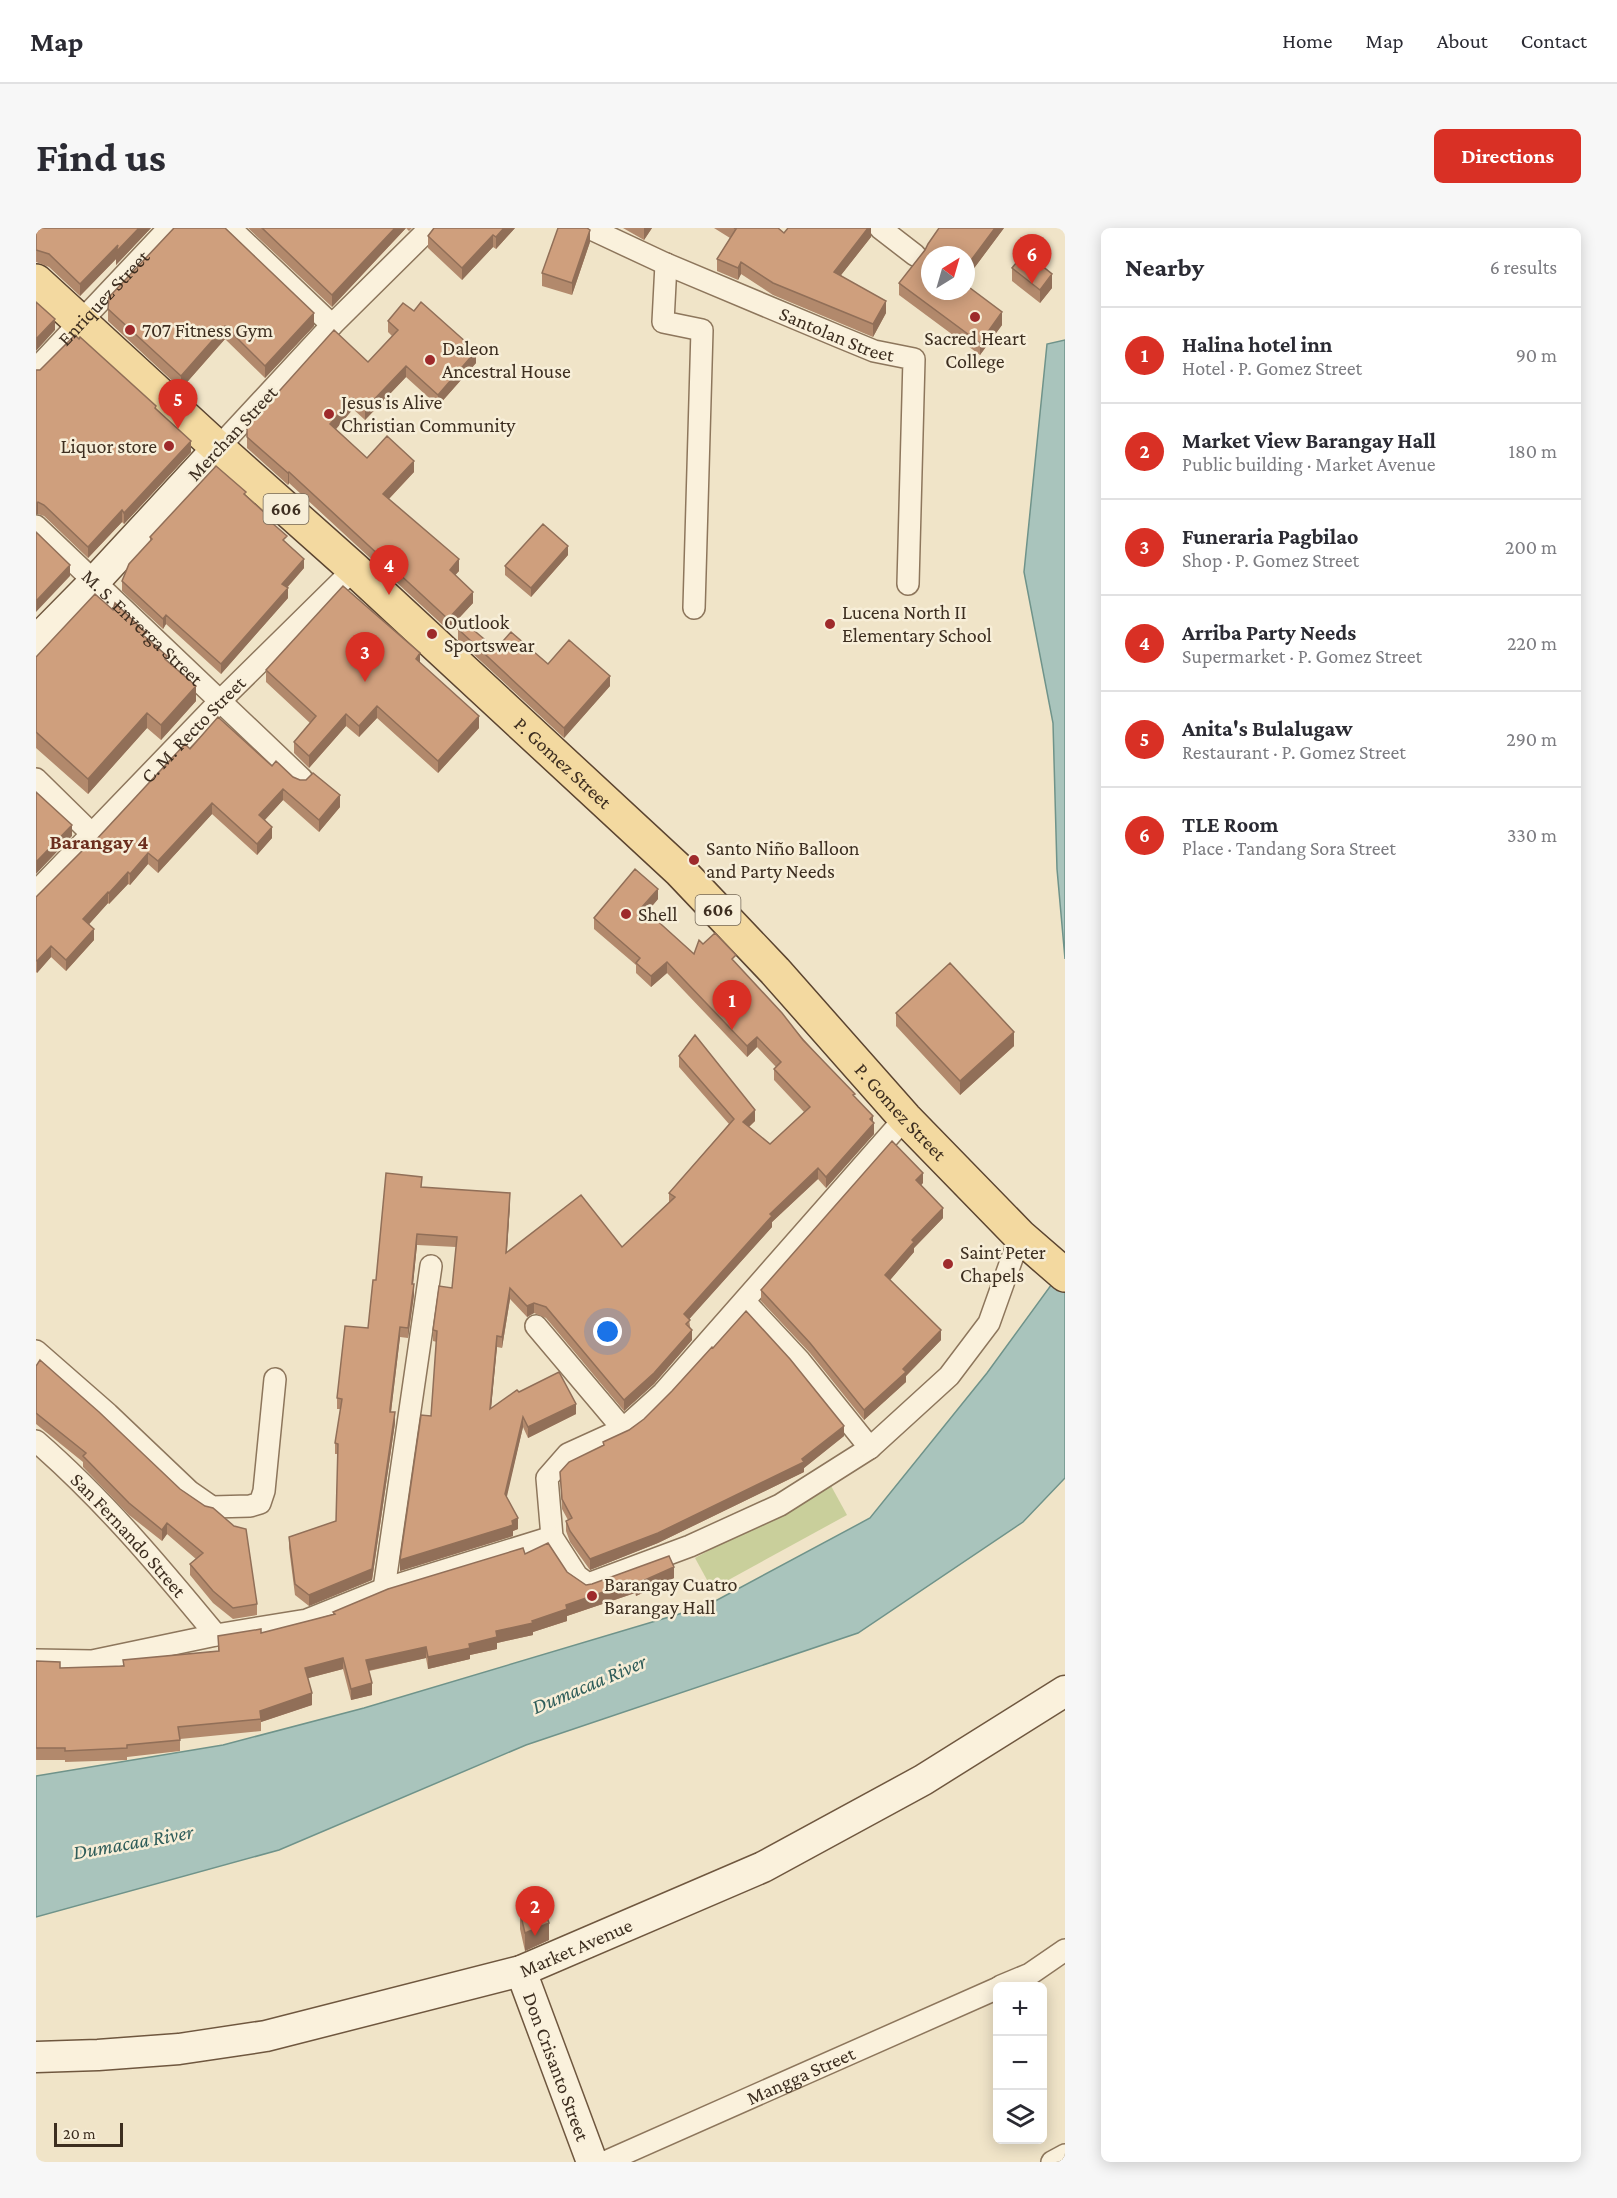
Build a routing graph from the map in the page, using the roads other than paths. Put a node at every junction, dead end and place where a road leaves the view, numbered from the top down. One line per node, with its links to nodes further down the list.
1 (169, 228): 9 (street, Enriquez Street)
2 (230, 228): 10 (street)
3 (430, 228): 10 (street, Merchan Street)
4 (589, 228): 7 (street, Santolan Street)
5 (880, 228): 6 (street)
6 (915, 255)
7 (666, 264): 16 (street, Santolan Street); 17 (street)
8 (36, 281): 9 (main road, P. Gomez Street / 606)
9 (82, 322): 11 (street, Enriquez Street); 12 (main road, P. Gomez Street / 606)
10 (332, 325): 12 (street, Merchan Street)
11 (36, 369)
12 (218, 448): 14 (main road, P. Gomez Street / 606); 15 (street, Merchan Street)
13 (36, 526): 15 (street, M. S. Enverga Street)
14 (354, 569): 19 (street, C. M. Recto Street); 24 (main road, P. Gomez Street / 606)
15 (94, 582): 18 (street, Merchan Street); 19 (street, M. S. Enverga Street)
16 (908, 584)
17 (694, 608)
18 (36, 641)
19 (219, 702): 21 (street, M. S. Enverga Street); 22 (street, C. M. Recto Street)
20 (36, 779): 22 (street)
21 (302, 779)
22 (92, 834): 23 (street, C. M. Recto Street)
23 (36, 892)
24 (905, 1118): 25 (main road, P. Gomez Street / 606); 28 (street)
25 (1020, 1236): 27 (main road, P. Gomez Street / 606); 34 (street)
26 (430, 1266): 36 (street)
27 (1063, 1273)
28 (745, 1302): 32 (street); 34 (street)
29 (536, 1326): 32 (street)
30 (36, 1351): 31 (street)
31 (275, 1379)
32 (623, 1429): 35 (street)
33 (36, 1441): 37 (street, San Fernando Street)
34 (870, 1448): 35 (street)
35 (552, 1537): 36 (street)
36 (384, 1589): 37 (street)
37 (216, 1635): 38 (street)
38 (36, 1660)
39 (1065, 1691): 41 (street, Market Avenue)
40 (1065, 1950): 42 (street, Mangga Street)
41 (521, 1971): 44 (street, Market Avenue); 46 (street, Don Crisanto Street)
42 (1011, 1982)
43 (993, 1990): 47 (street, Mangga Street)
44 (36, 2056)
45 (1065, 2155): 48 (street)
46 (592, 2162)
47 (605, 2162)
48 (1052, 2162)

